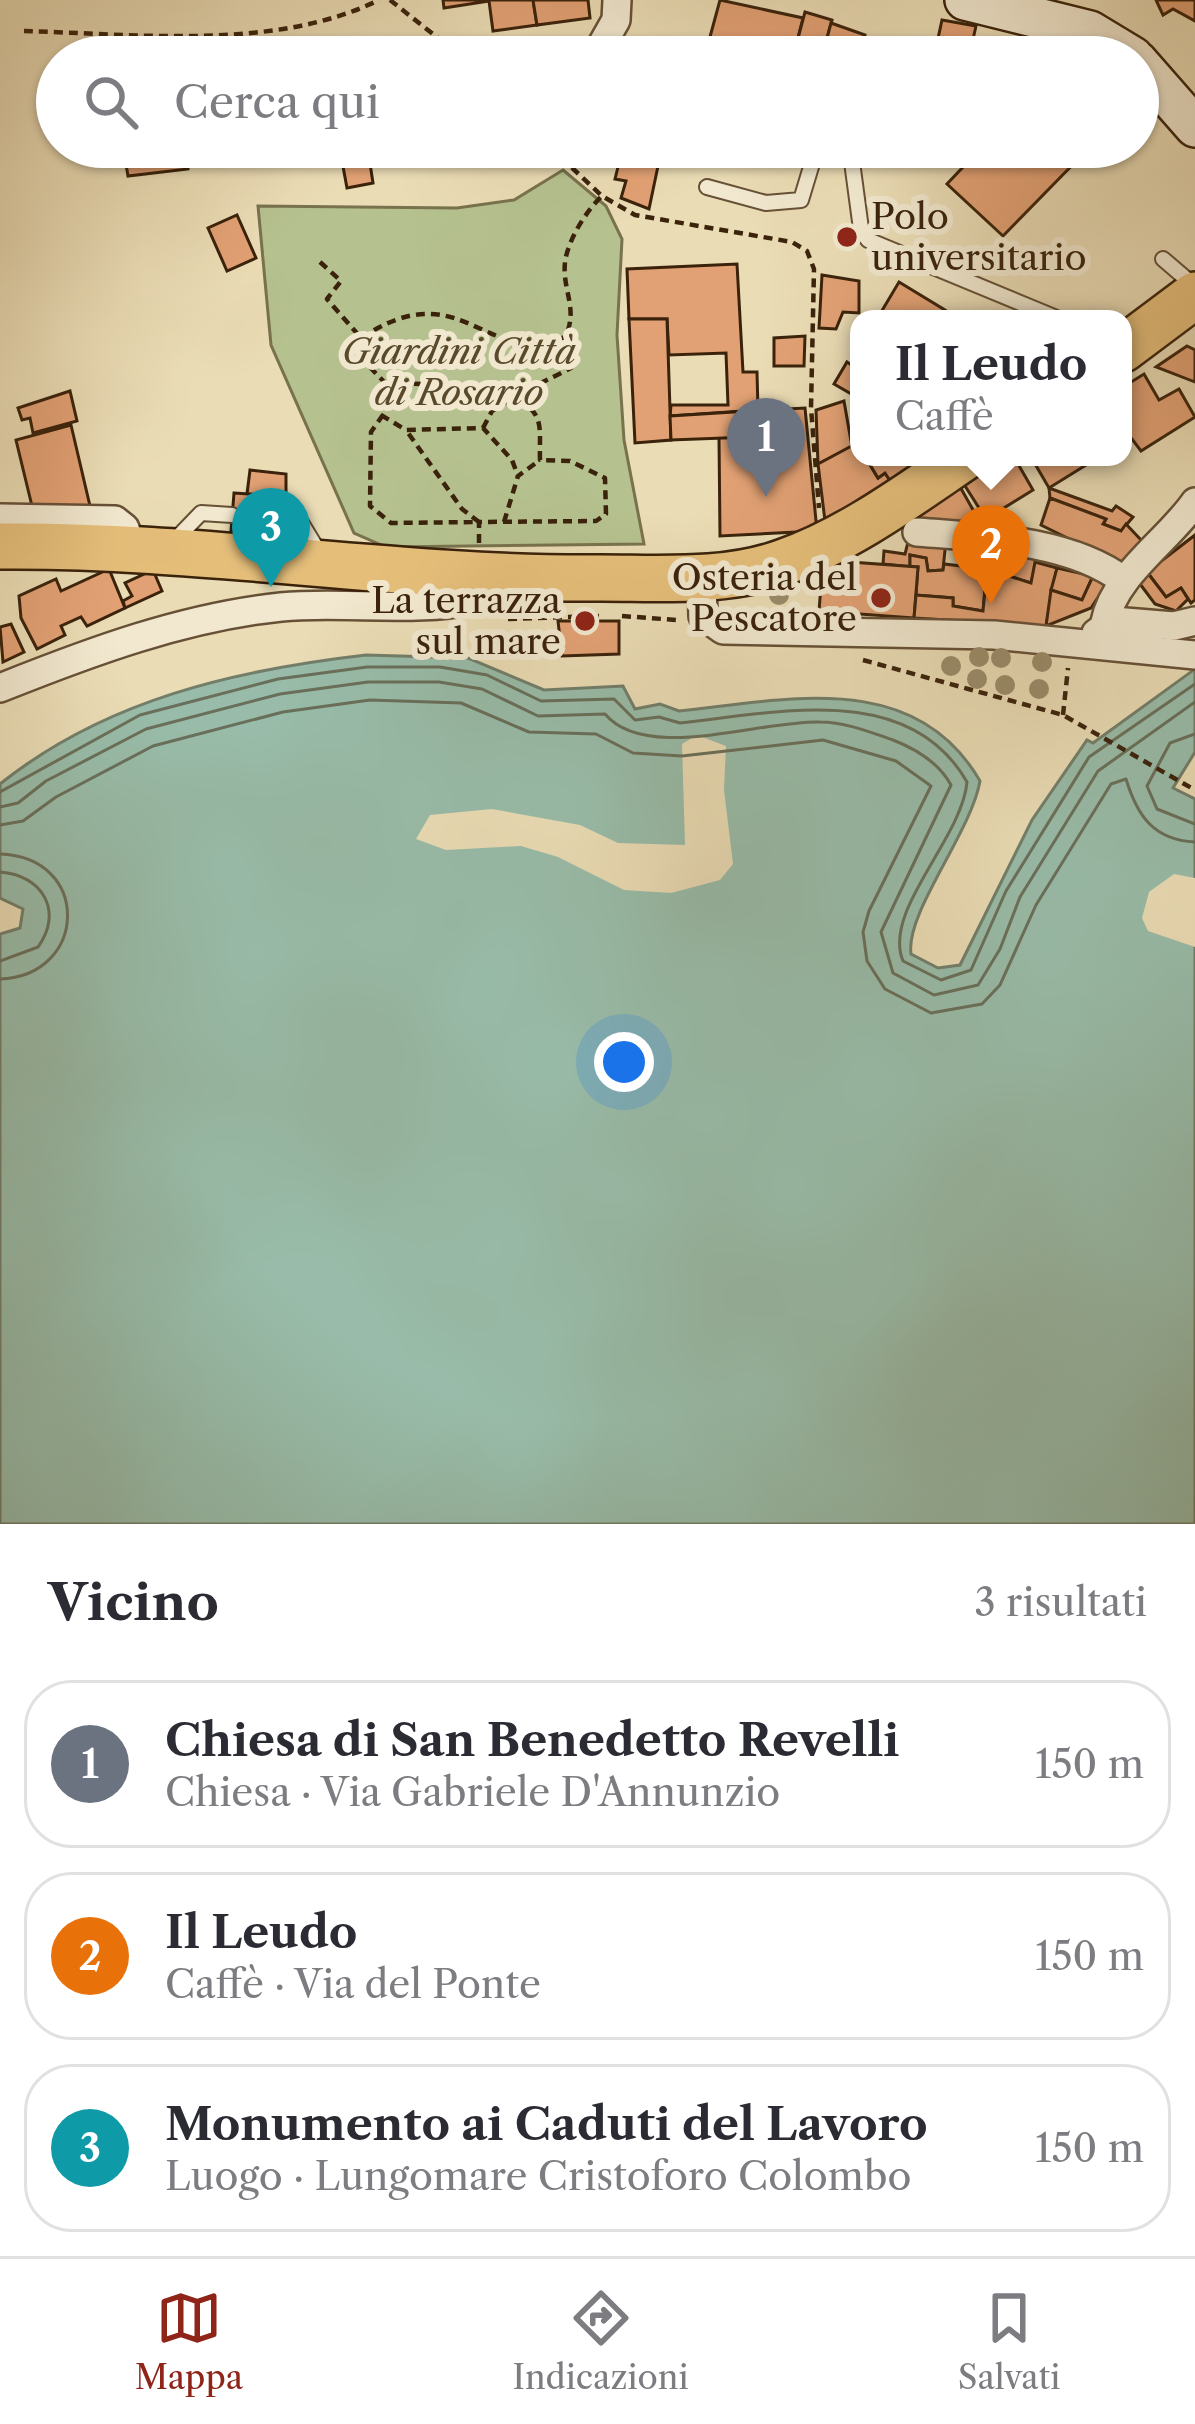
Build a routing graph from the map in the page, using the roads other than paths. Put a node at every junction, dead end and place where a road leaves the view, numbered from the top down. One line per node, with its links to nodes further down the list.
1 (617, 0): 3 (street)
2 (965, 0): 4 (main road)
3 (607, 36)
4 (1098, 36)
5 (1159, 86): 6 (main road)
6 (1195, 127)
7 (811, 168): 9 (lane)
8 (853, 168): 11 (lane)
9 (707, 187)
10 (1185, 283): 12 (main road)
11 (1037, 310)
12 (1132, 339)
13 (950, 466): 24 (main road)
14 (1195, 502): 23 (street)
15 (232, 514): 20 (lane)
16 (0, 518): 20 (street)
17 (287, 520): 21 (lane)
18 (916, 532): 23 (street)
19 (0, 546): 20 (main road)
20 (148, 548): 21 (main road)
21 (325, 564): 22 (main road)
22 (529, 578): 24 (main road); 28 (street)
23 (1124, 580): 26 (street)
24 (695, 599): 26 (street)
25 (1195, 621): 26 (street)
26 (1105, 638): 27 (street)
27 (1195, 656)
28 (0, 688)

